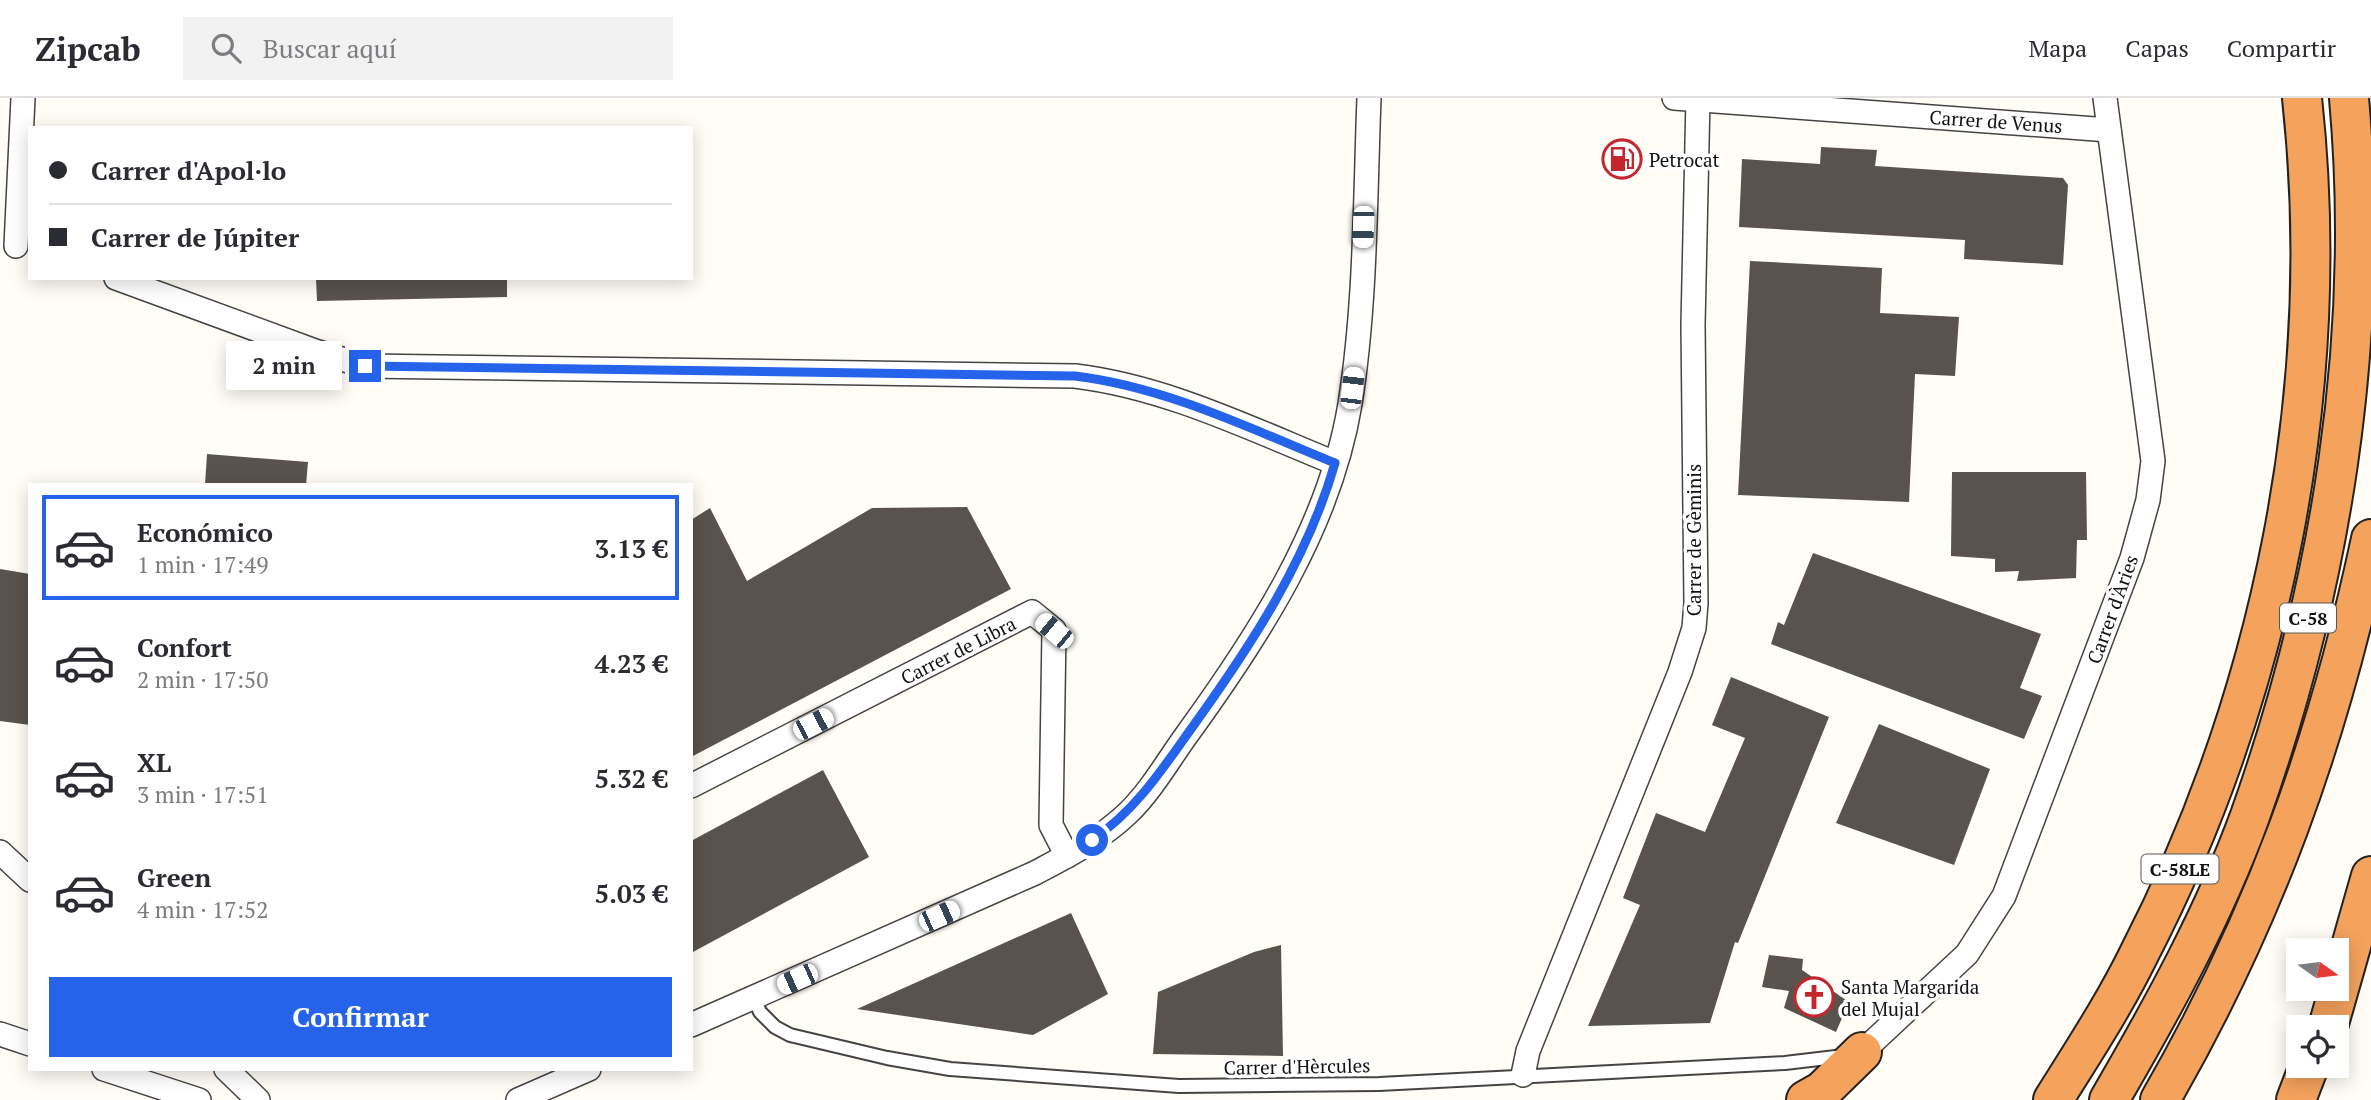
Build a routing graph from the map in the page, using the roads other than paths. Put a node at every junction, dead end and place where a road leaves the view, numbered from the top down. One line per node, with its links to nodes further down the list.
1 (23, 98): 10 (street)
2 (1369, 98): 12 (street)
3 (1674, 98): 8 (street, Carrer de Venus)
4 (2105, 98): 9 (street, Carrer d'Àries)
5 (2279, 98): 14 (highway)
6 (2302, 98): 14 (highway, C-58LE)
7 (2349, 98): 38 (highway, C-58)
8 (1698, 99): 9 (street, Carrer de Venus); 30 (street, Carrer de Gèminis)
9 (2109, 130): 25 (street, Carrer d'Àries)
10 (15, 248)
11 (121, 280): 12 (street)
12 (1335, 463): 17 (street)
13 (2371, 539): 39 (highway, C-58)
14 (2264, 619): 37 (highway, C-58LE)
15 (693, 785): 17 (street, Carrer de Libra)
16 (0, 852): 19 (street)
17 (1067, 856): 20 (street)
18 (2371, 876): 21 (highway)
19 (28, 878)
20 (754, 998): 22 (street); 30 (lane, Carrer d'Hèrcules)
21 (2330, 1015)
22 (693, 1024)
23 (0, 1034): 24 (street)
24 (28, 1043)
25 (1862, 1052): 30 (lane, Carrer d'Hèrcules); 36 (highway)
26 (118, 1071): 29 (street)
27 (228, 1071): 34 (street)
28 (584, 1071): 35 (street)
29 (145, 1075): 33 (street)
30 (1523, 1075)
31 (2304, 1078): 40 (highway)
32 (2315, 1078): 41 (highway)
33 (200, 1100)
34 (258, 1100)
35 (518, 1100)
36 (1806, 1100)
37 (2053, 1100)
38 (2109, 1100)
39 (2160, 1100)
40 (2296, 1100)
41 (2309, 1100)

